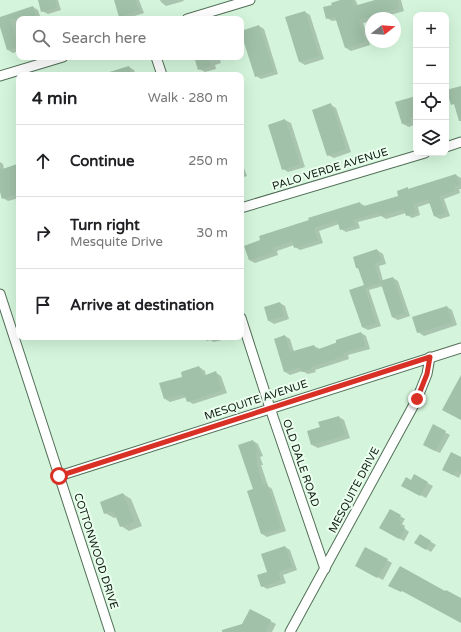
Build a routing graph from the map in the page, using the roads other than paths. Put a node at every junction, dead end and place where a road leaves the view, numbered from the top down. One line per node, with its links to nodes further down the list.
1 (250, 0): 2 (street)
2 (197, 16)
3 (53, 60): 6 (street)
4 (157, 60): 5 (street)
5 (161, 72)
6 (0, 76)
7 (461, 142): 8 (street)
8 (449, 146)
9 (416, 156): 10 (street, PALO VERDE AVENUE)
10 (244, 207)
11 (0, 294): 16 (street, COTTONWOOD DRIVE)
12 (244, 327): 15 (street, OLD DALE ROAD)
13 (461, 348): 14 (street, MESQUITE AVENUE)
14 (430, 357): 15 (street, MESQUITE AVENUE); 17 (street, MESQUITE DRIVE)
15 (270, 408): 16 (street, MESQUITE AVENUE); 17 (street, OLD DALE ROAD)
16 (59, 476): 18 (street, COTTONWOOD DRIVE)
17 (324, 569): 19 (street, MESQUITE DRIVE)
18 (110, 632)
19 (290, 632)

